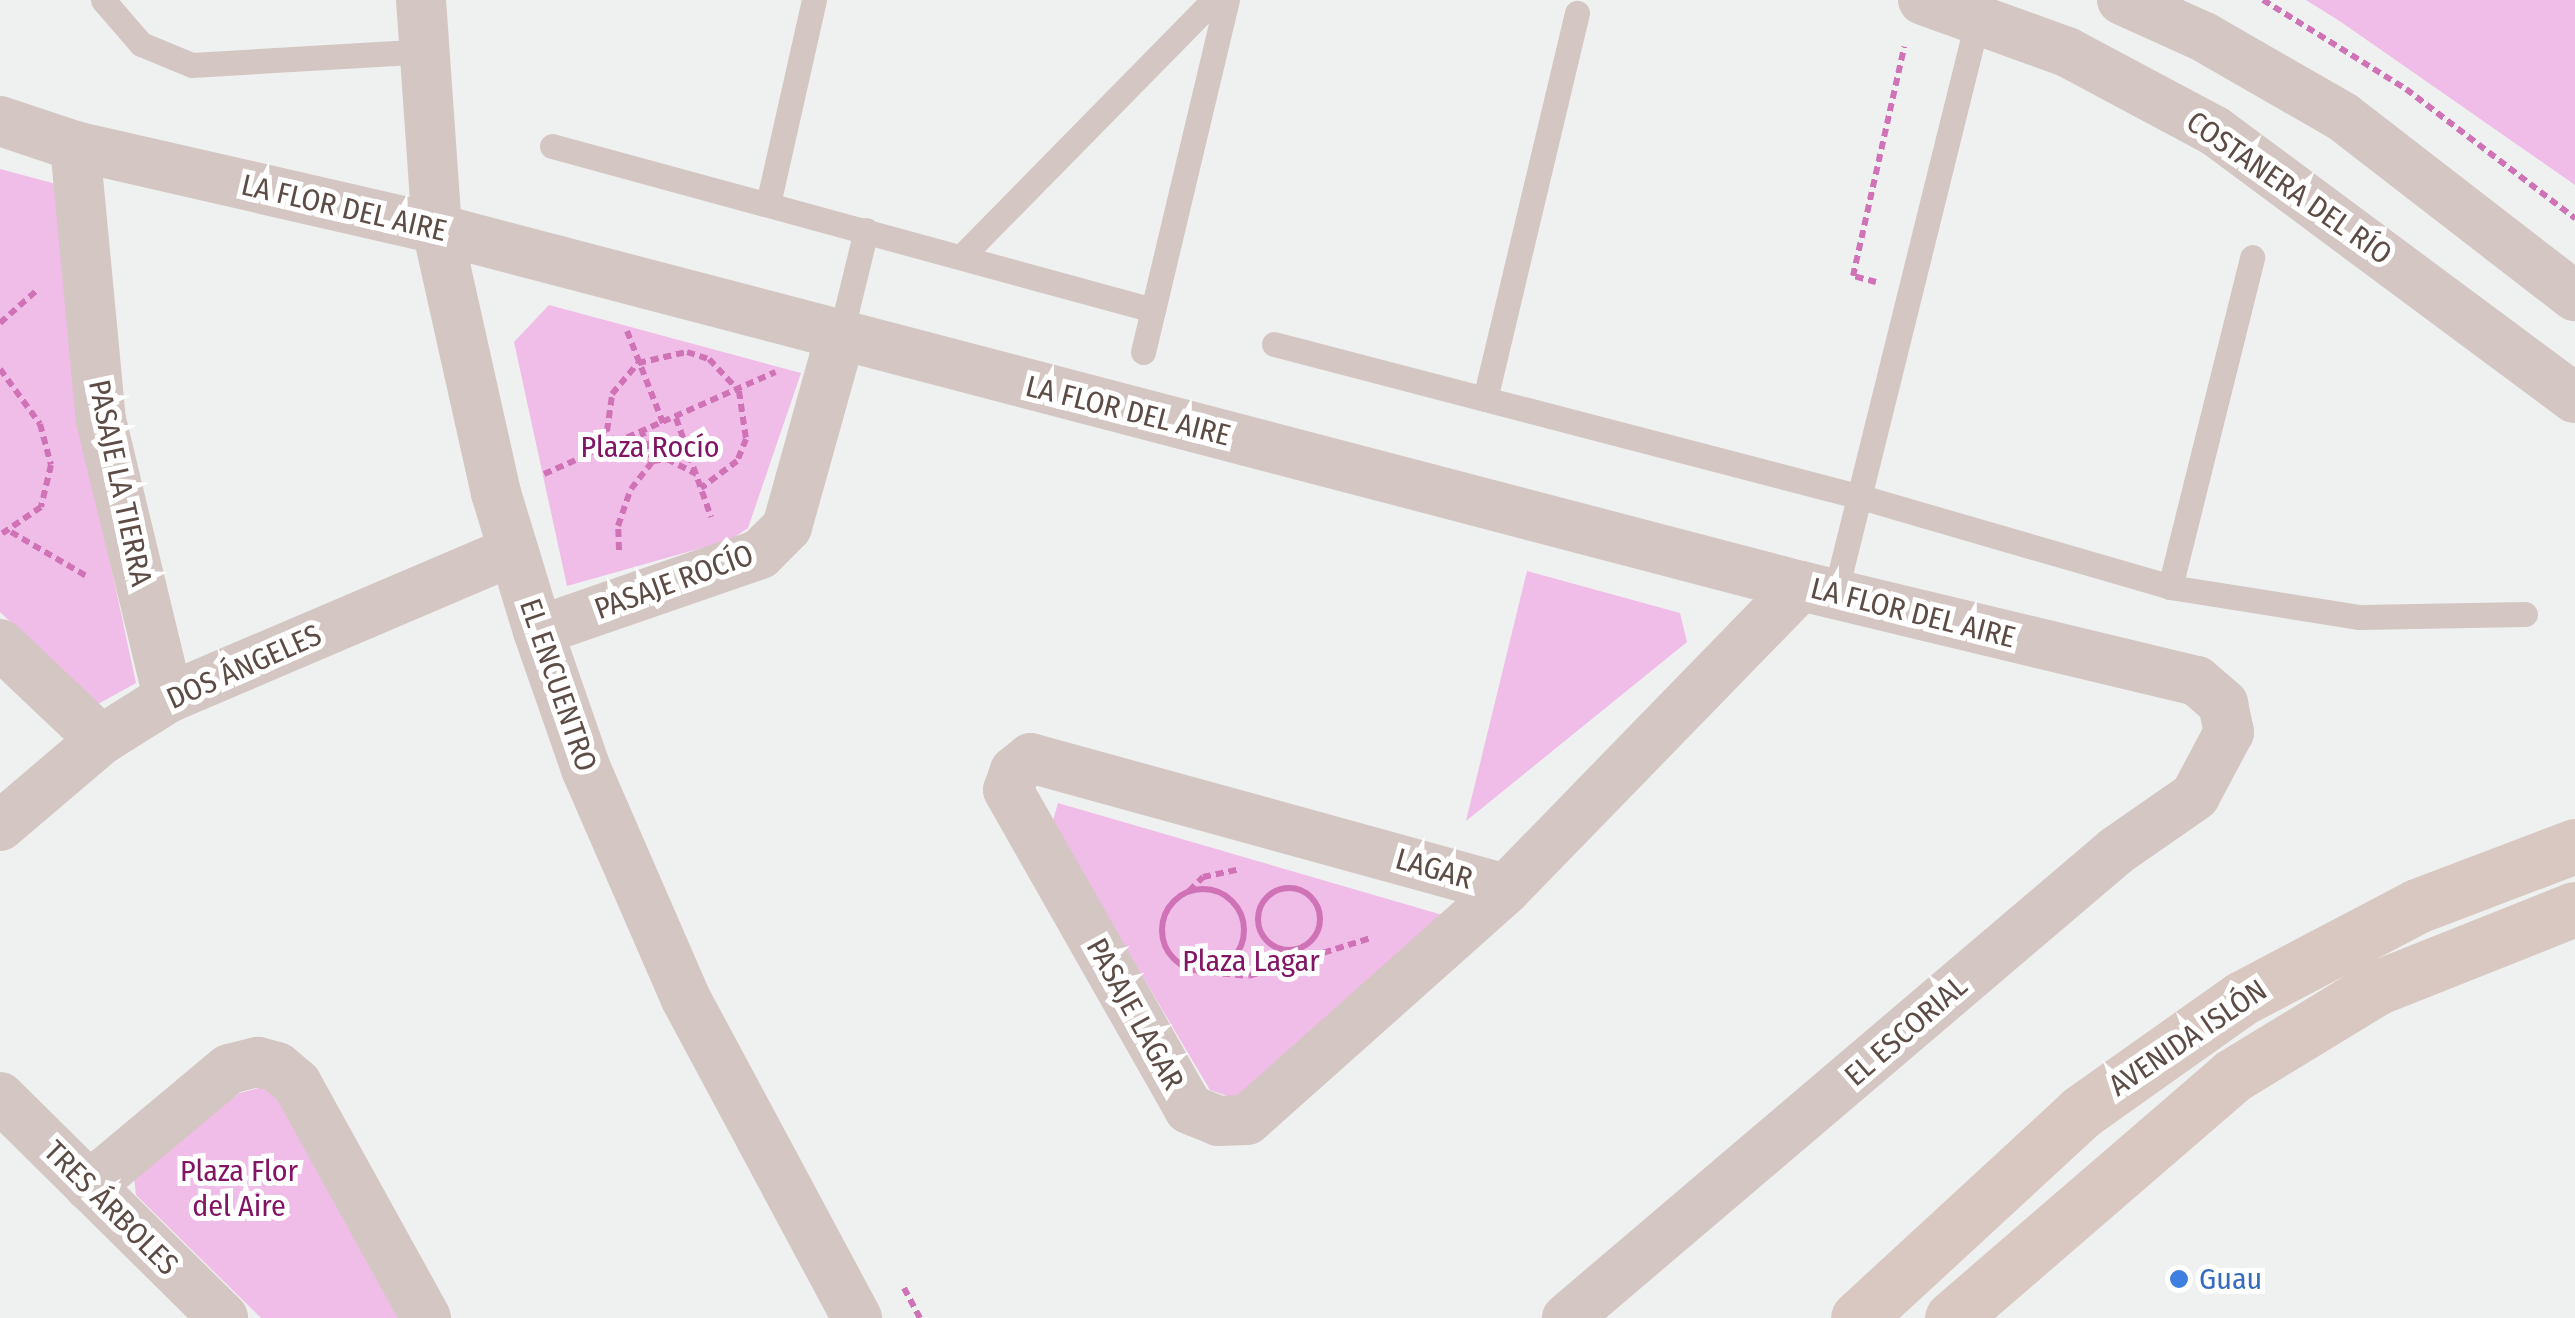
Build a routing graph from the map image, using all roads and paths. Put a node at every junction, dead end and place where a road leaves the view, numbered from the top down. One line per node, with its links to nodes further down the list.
1 (103, 0): 11 (lane)
2 (421, 0): 11 (street, EL ENCUENTRO)
3 (814, 0): 15 (lane)
4 (1214, 0): 19 (lane)
5 (1227, 0): 24 (lane)
6 (2122, 0): 23 (street)
7 (2263, 0): 16 (path)
8 (1981, 9): 9 (street, COSTANERA DEL RÍO); 22 (lane); 31 (street, COSTANERA DEL RÍO)
9 (1916, 13): 22 (path)
10 (1578, 14): 32 (lane)
11 (425, 51): 17 (street, EL ENCUENTRO)
12 (0, 121): 13 (street, LA FLOR DEL AIRE)
13 (75, 146): 17 (street, LA FLOR DEL AIRE); 48 (street, PASAJE LA TIERRA)
14 (552, 146): 15 (lane)
15 (768, 204): 18 (lane)
16 (2575, 218)
17 (437, 229): 21 (street, LA FLOR DEL AIRE); 40 (street, EL ENCUENTRO)
18 (866, 230): 19 (lane); 25 (lane)
19 (962, 256): 24 (lane)
20 (2252, 257): 46 (lane)
21 (608, 277): 25 (street, LA FLOR DEL AIRE); 28 (path)
22 (1912, 291): 41 (lane)
23 (2575, 296)
24 (1153, 310): 27 (lane)
25 (840, 337): 30 (path); 45 (street, PASAJE ROCÍO); 47 (street, LA FLOR DEL AIRE)
26 (1274, 344): 32 (lane)
27 (1143, 352)
28 (638, 364): 30 (path); 34 (path); 36 (path)
29 (0, 369): 42 (path)
30 (739, 391): 33 (path); 39 (path)
31 (2575, 398)
32 (1484, 399): 41 (lane)
33 (676, 418): 34 (path); 38 (path)
34 (662, 423): 35 (path)
35 (642, 432): 36 (path); 37 (path)
36 (614, 444): 40 (path)
37 (653, 461): 38 (path); 49 (path)
38 (696, 474): 39 (path)
39 (701, 488): 45 (path)
40 (496, 493): 44 (street, EL ENCUENTRO)
41 (1862, 496): 46 (lane); 47 (lane)
42 (11, 532): 43 (path); 48 (path)
43 (0, 535)
44 (513, 551): 51 (street, EL ENCUENTRO); 53 (street, DOS ÁNGELES)
45 (729, 565): 49 (street, PASAJE ROCÍO)
46 (2170, 586): 50 (lane)
47 (1818, 590): 54 (street, LA FLOR DEL AIRE); 59 (street, LAGAR)
48 (144, 600): 53 (street, PASAJE LA TIERRA)
49 (626, 600): 51 (street, PASAJE ROCÍO)
50 (2524, 614)
51 (538, 631): 70 (street, EL ENCUENTRO)
52 (0, 644): 55 (street)
53 (168, 698): 55 (street, DOS ÁNGELES)
54 (2229, 732): 71 (street, EL ESCORIAL)
55 (101, 740): 57 (street, DOS ÁNGELES)
56 (1014, 771): 59 (street, LAGAR); 59 (street, PASAJE LAGAR)
57 (0, 826)
58 (2575, 846): 66 (main road, AVENIDA ISLÓN)
59 (1506, 889)
60 (1280, 890): 60 (path)
61 (2575, 909): 67 (main road, AVENIDA ISLÓN)
62 (1380, 936): 63 (path)
63 (1196, 971): 63 (path)
64 (0, 1097): 65 (street, TRES ÁRBOLES)
65 (89, 1186): 68 (street, TRES ÁRBOLES); 69 (street)
66 (1930, 1254): 67 (street); 72 (main road, AVENIDA ISLÓN)
67 (1969, 1312)
68 (223, 1318)
69 (426, 1318)
70 (857, 1318)
71 (1567, 1318)
72 (1858, 1318)

